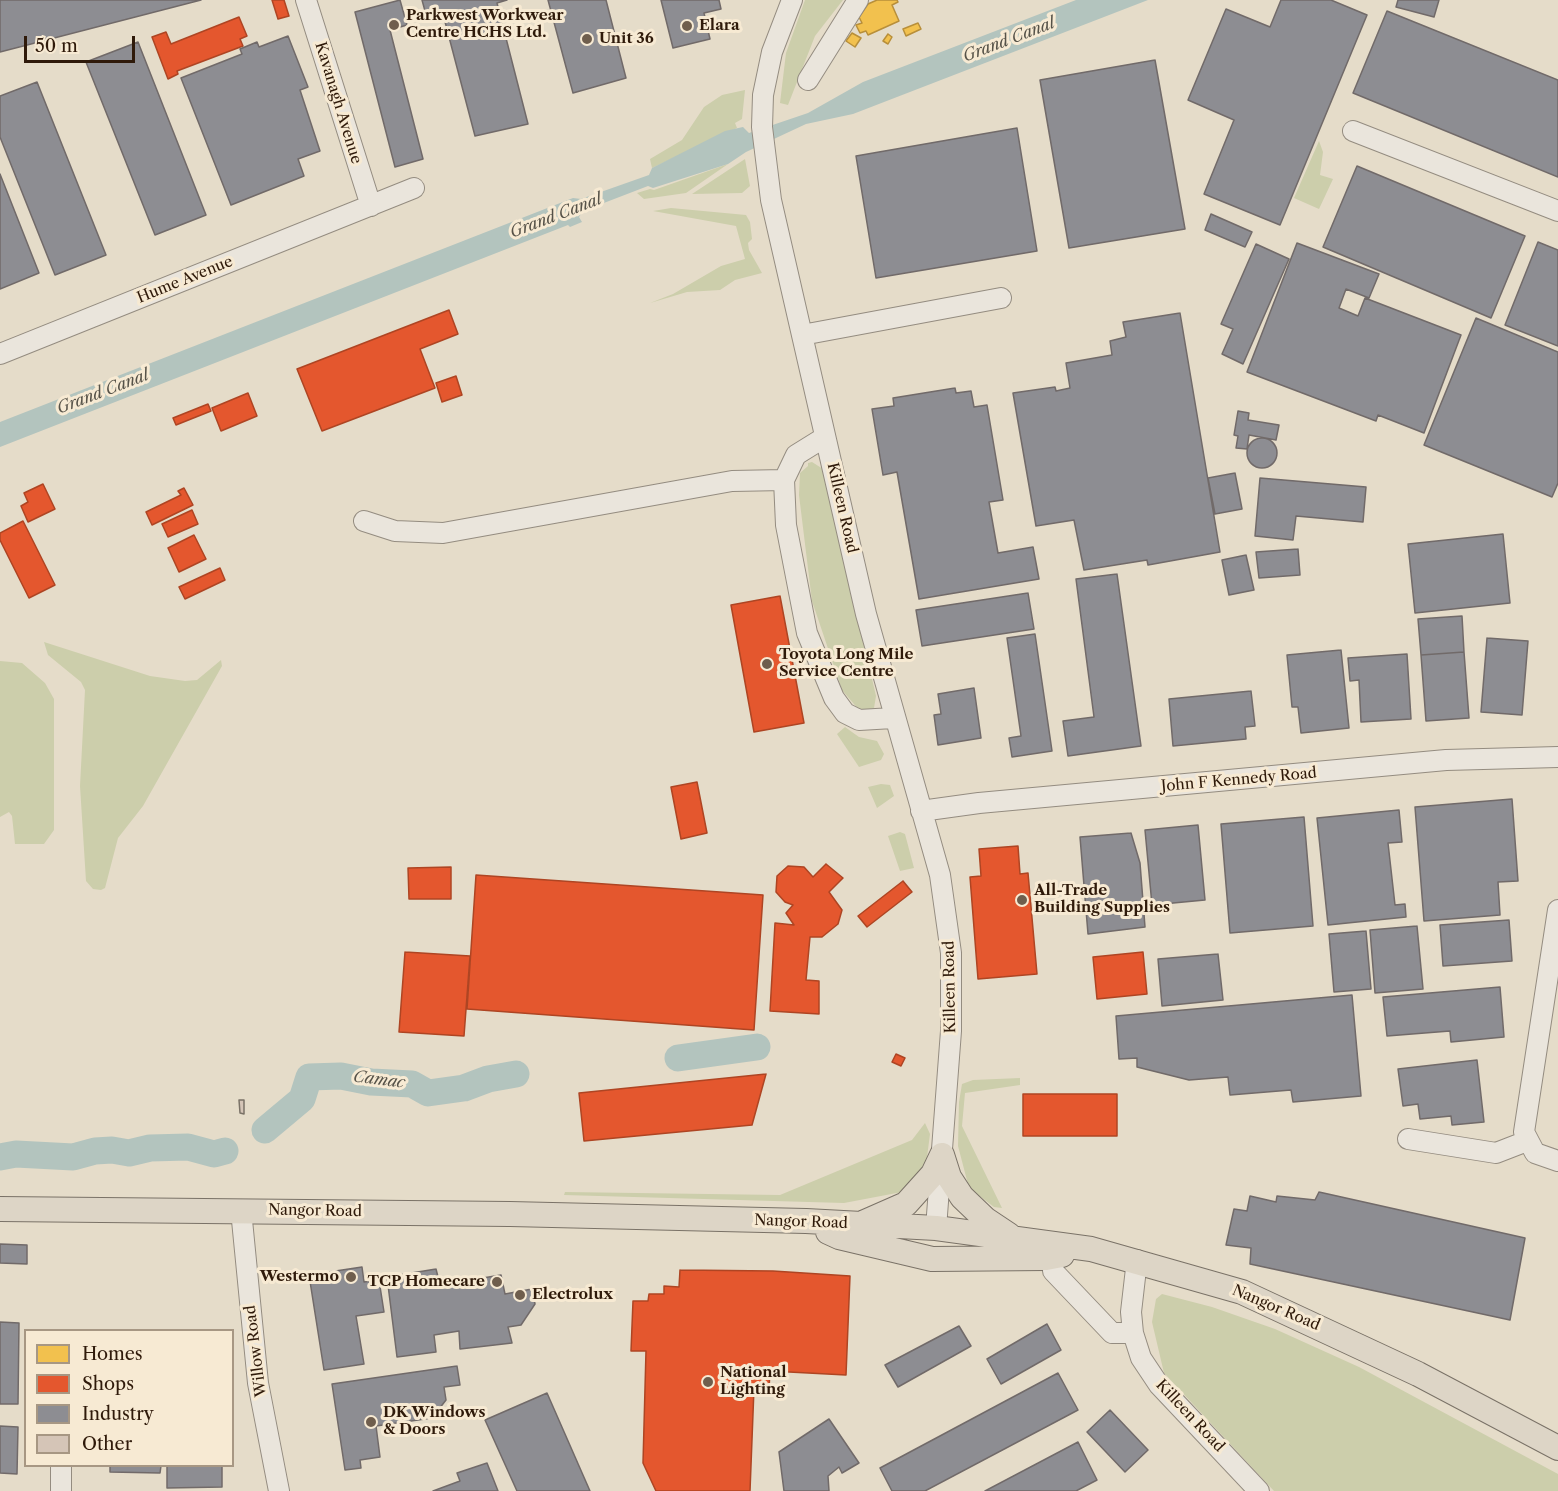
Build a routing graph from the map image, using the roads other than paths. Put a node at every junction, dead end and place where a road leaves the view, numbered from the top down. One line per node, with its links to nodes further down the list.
1 (306, 0): 7 (street, Kavanagh Avenue)
2 (792, 0): 10 (street, Killeen Road)
3 (858, 0): 4 (street)
4 (808, 80)
5 (1353, 131): 8 (street)
6 (414, 188): 7 (street, Hume Avenue)
7 (371, 206): 11 (street, Hume Avenue)
8 (1558, 211)
9 (1001, 298): 10 (street)
10 (802, 335): 12 (street, Killeen Road)
11 (0, 354)
12 (825, 437): 13 (street); 15 (street, Killeen Road)
13 (784, 480): 14 (street); 15 (street)
14 (364, 521)
15 (893, 718): 17 (street, Killeen Road)
16 (1558, 757): 17 (street, John F Kennedy Road)
17 (921, 811): 21 (street, Killeen Road)
18 (1558, 910): 20 (street)
19 (1408, 1139): 20 (street)
20 (1527, 1141): 22 (street)
21 (942, 1155): 26 (main road); 27 (street, Killeen Road); 28 (main road)
22 (1558, 1161)
23 (0, 1209): 24 (main road, Nangor Road)
24 (241, 1210): 25 (main road, Nangor Road); 36 (street, Willow Road)
25 (806, 1221): 26 (main road, Nangor Road); 29 (main road)
26 (860, 1224): 27 (main road, Nangor Road)
27 (936, 1228): 28 (main road, Nangor Road)
28 (1015, 1239): 29 (main road, Nangor Road)
29 (1091, 1249): 30 (main road, Nangor Road)
30 (1137, 1260): 32 (street, Killeen Road); 33 (main road, Nangor Road)
31 (1053, 1271): 32 (street)
32 (1133, 1333): 37 (street, Killeen Road)
33 (1558, 1448)
34 (61, 1467): 35 (street)
35 (61, 1491)
36 (279, 1491)
37 (1259, 1491)

